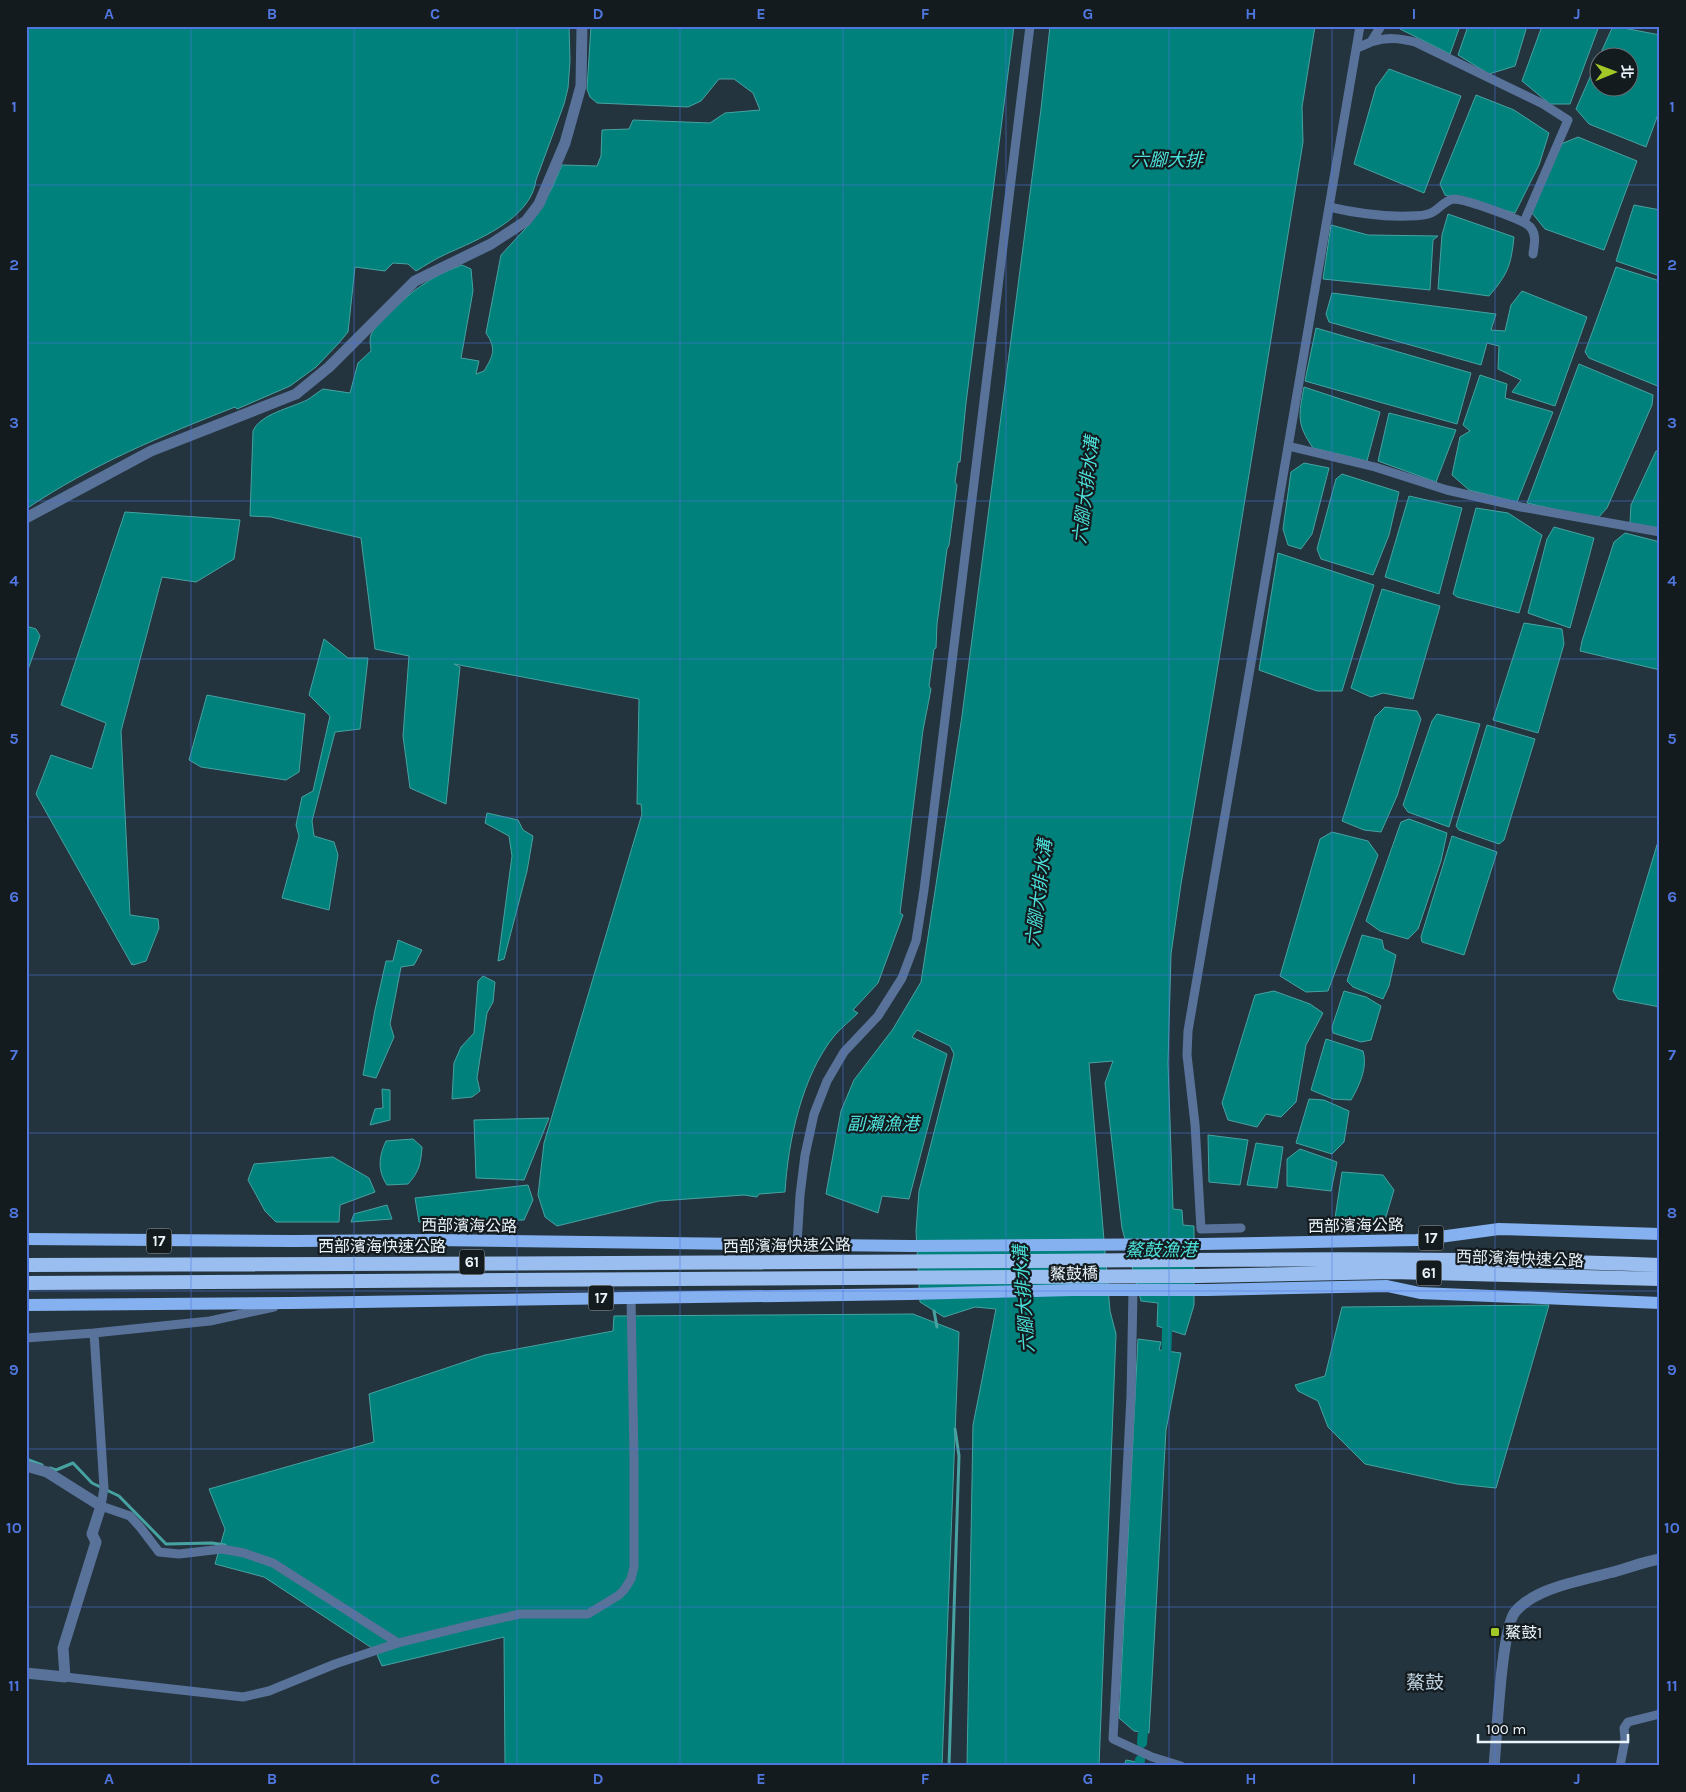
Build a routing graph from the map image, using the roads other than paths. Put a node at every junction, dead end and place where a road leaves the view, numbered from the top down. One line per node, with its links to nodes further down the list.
1 (582, 26): 11 (street)
2 (1030, 26): 16 (street)
3 (1360, 26): 6 (street)
4 (1381, 26): 5 (street)
5 (1371, 42): 6 (street); 8 (street)
6 (1357, 48): 7 (street)
7 (1329, 206): 8 (street); 10 (street)
8 (1524, 222): 9 (street)
9 (1533, 254)
10 (1288, 446): 12 (street); 13 (street)
11 (26, 518)
12 (1660, 532)
13 (1241, 1228)
14 (1660, 1234): 17 (main road, 西部濱海公路 / 17)
15 (26, 1239): 16 (main road, 西部濱海公路 / 17)
16 (797, 1244): 18 (main road, 西部濱海公路 / 17)
17 (1202, 1244): 18 (main road, 鰲鼓橋 / 17)
18 (910, 1246)
19 (1204, 1260): 20 (highway, 鰲鼓橋 / 61); 22 (highway, 西部濱海快速公路 / 61)
20 (918, 1262): 21 (highway, 西部濱海快速公路 / 61)
21 (26, 1265)
22 (1660, 1265)
23 (1199, 1276): 24 (highway, 鰲鼓橋 / 61); 25 (highway, 西部濱海快速公路 / 61)
24 (917, 1277): 26 (highway, 西部濱海快速公路 / 61)
25 (1660, 1279)
26 (26, 1283)
27 (1133, 1290): 28 (main road, 鰲鼓橋 / 17); 30 (main road, 鰲鼓橋 / 17); 41 (street)
28 (631, 1297): 29 (main road, 17); 37 (street)
29 (291, 1303): 31 (main road, 17); 32 (street)
30 (1660, 1303)
31 (26, 1305)
32 (94, 1333): 33 (street); 35 (street)
33 (26, 1338)
34 (26, 1466): 35 (street)
35 (101, 1506): 37 (street); 39 (street)
36 (1660, 1559): 42 (street)
37 (398, 1643): 39 (street)
38 (26, 1673): 39 (street)
39 (65, 1677)
40 (1660, 1714): 43 (street)
41 (1181, 1766)
42 (1494, 1766)
43 (1620, 1766)

